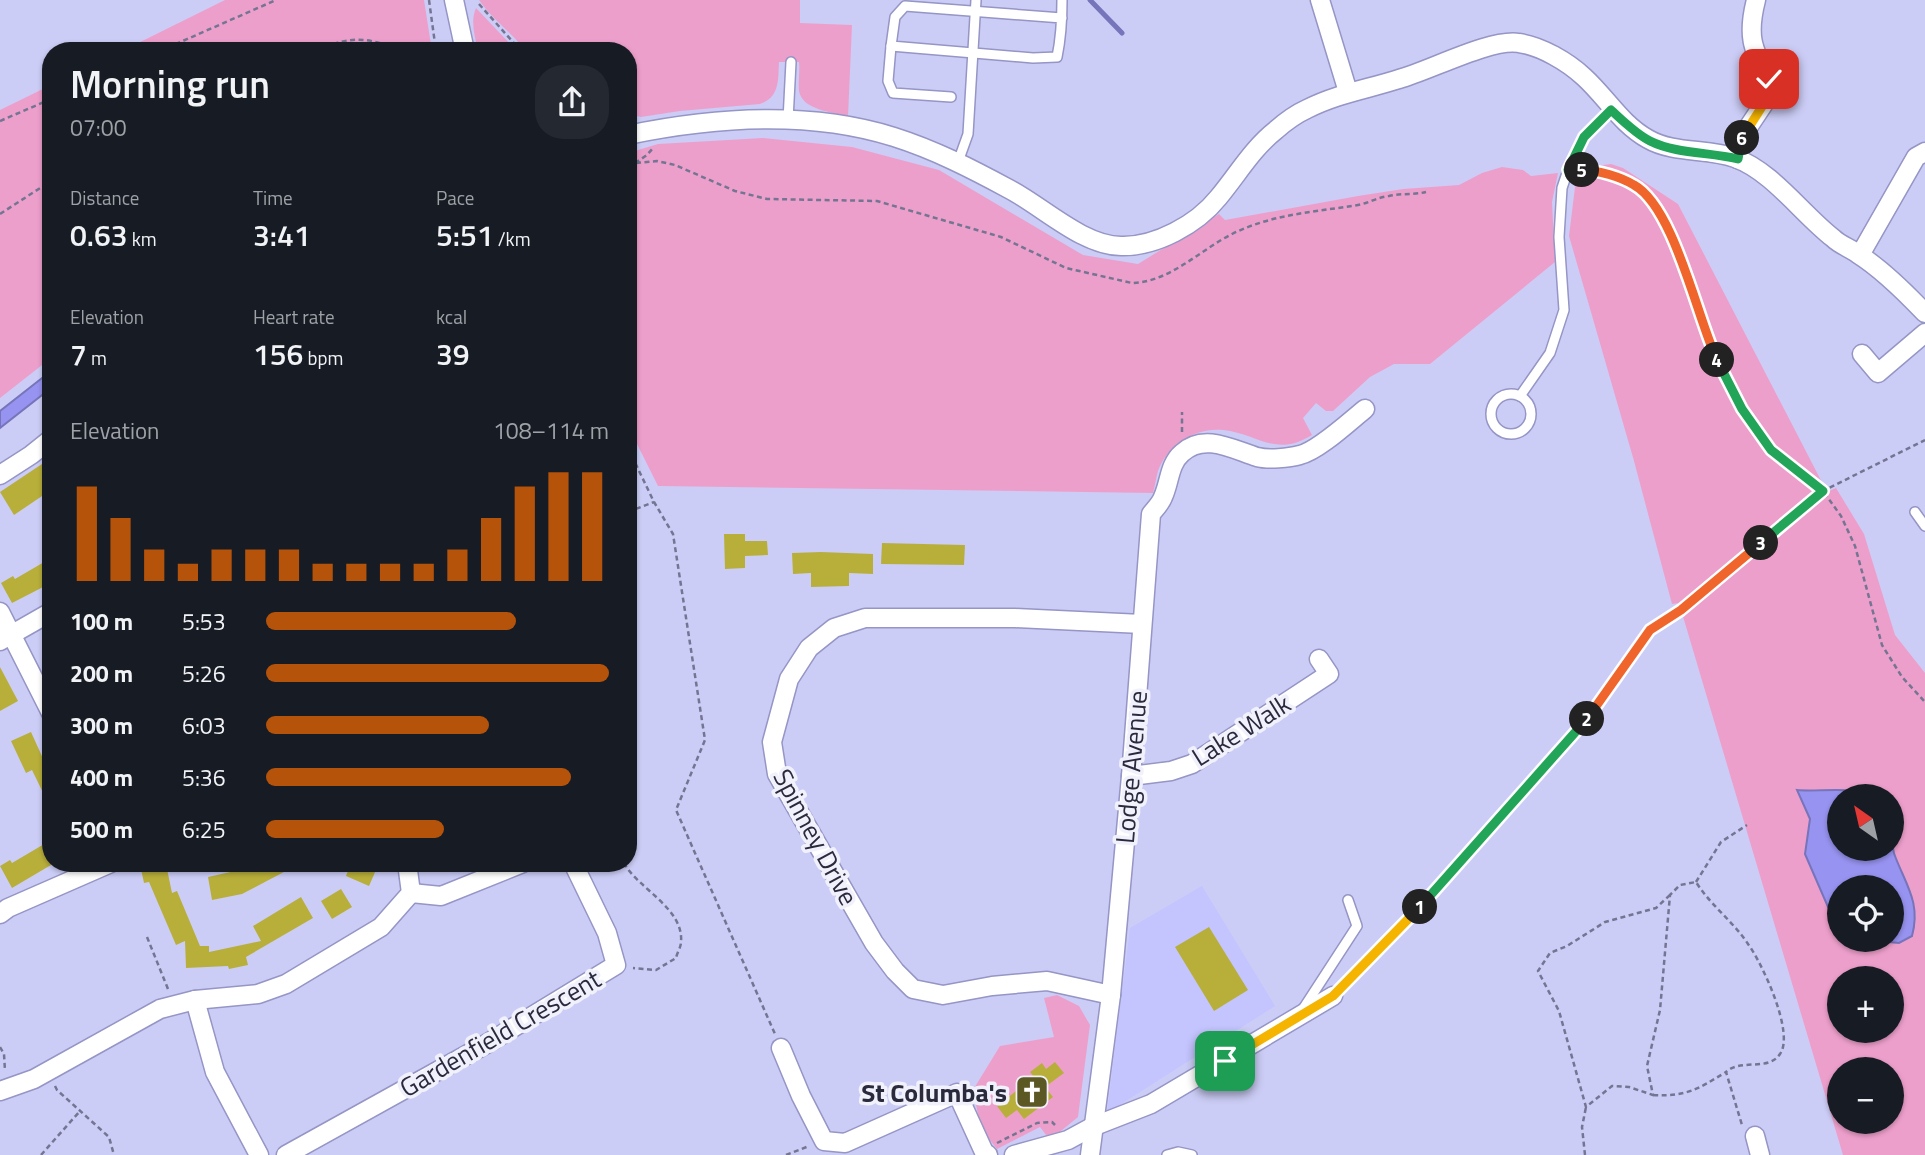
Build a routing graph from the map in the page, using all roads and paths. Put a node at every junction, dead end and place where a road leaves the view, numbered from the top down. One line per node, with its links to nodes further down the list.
1 (276, 0): 11 (path)
2 (429, 0): 14 (path)
3 (454, 0): 15 (street)
4 (976, 0): 9 (lane)
5 (1062, 0): 10 (lane)
6 (1320, 0): 20 (street)
7 (1756, 0): 29 (street)
8 (479, 4): 16 (path)
9 (976, 12): 10 (lane); 17 (lane); 18 (lane)
10 (1062, 18): 18 (lane)
11 (180, 42)
12 (336, 42): 13 (path)
13 (378, 42)
14 (435, 42)
15 (463, 42)
16 (514, 42)
17 (891, 46): 18 (lane); 21 (lane)
18 (973, 54): 31 (lane)
19 (790, 62): 24 (lane)
20 (1348, 92): 23 (street); 31 (street)
21 (951, 97)
22 (42, 103): 25 (path)
23 (1611, 110): 29 (street); 33 (lane)
24 (788, 120): 26 (street); 31 (street)
25 (0, 121)
26 (637, 133)
27 (653, 145): 30 (path)
28 (1925, 152): 37 (street)
29 (1738, 159): 37 (street)
30 (637, 162)
31 (958, 162)
32 (637, 163): 36 (path)
33 (1568, 170): 41 (lane); 47 (path)
34 (42, 187): 35 (path)
35 (0, 214)
36 (922, 216)
37 (1860, 255): 38 (street)
38 (1925, 313)
39 (1925, 333): 40 (street)
40 (1862, 354)
41 (1520, 396): 41 (lane)
42 (1365, 409): 54 (street, Lodge Avenue)
43 (1925, 440): 47 (path)
44 (42, 446): 46 (street)
45 (637, 467): 48 (path)
46 (0, 475)
47 (1823, 491): 58 (path); 75 (path)
48 (654, 502): 49 (path); 79 (path)
49 (637, 509)
50 (1915, 512): 51 (lane)
51 (1925, 526)
52 (0, 612): 55 (street)
53 (42, 617): 55 (street)
54 (1142, 624): 59 (street, Lodge Avenue); 74 (street, Spinney Drive)
55 (6, 638): 57 (street)
56 (1319, 659): 59 (street, Lake Walk)
57 (42, 698)
58 (1925, 702)
59 (1131, 776): 74 (street, Lodge Avenue)
60 (1746, 825): 66 (path)
61 (88, 872): 70 (street)
62 (408, 872): 67 (street)
63 (501, 872): 67 (street)
64 (577, 872): 72 (street, Gardenfield Crescent)
65 (629, 872): 72 (path)
66 (1696, 882): 68 (path); 81 (path)
67 (411, 893): 76 (street)
68 (1670, 895): 83 (path); 84 (path)
69 (1349, 900): 77 (lane)
70 (3, 906)
71 (146, 937): 73 (path)
72 (616, 965): 92 (street, Gardenfield Crescent)
73 (168, 989)
74 (1111, 995): 86 (street, Lodge Avenue)
75 (1333, 996): 77 (street)
76 (195, 1000): 80 (street); 91 (street)
77 (1298, 1016): 86 (street)
78 (0, 1047): 82 (path)
79 (781, 1048): 88 (street)
80 (49, 1069): 82 (street); 85 (path)
81 (1726, 1072): 83 (path); 87 (path)
82 (3, 1090)
83 (1653, 1095): 84 (path)
84 (1586, 1107): 99 (path)
85 (80, 1111): 89 (path); 90 (path)
86 (1093, 1127): 95 (street); 96 (street, Lodge Avenue)
87 (1755, 1136): 100 (street)
88 (824, 1148): 93 (path); 94 (street)
89 (41, 1155)
90 (114, 1155)
91 (258, 1155)
92 (286, 1155)
93 (786, 1155)
94 (988, 1155)
95 (1014, 1155)
96 (1090, 1155)
97 (1167, 1155): 98 (lane)
98 (1192, 1155)
99 (1585, 1155)
100 (1760, 1155)

